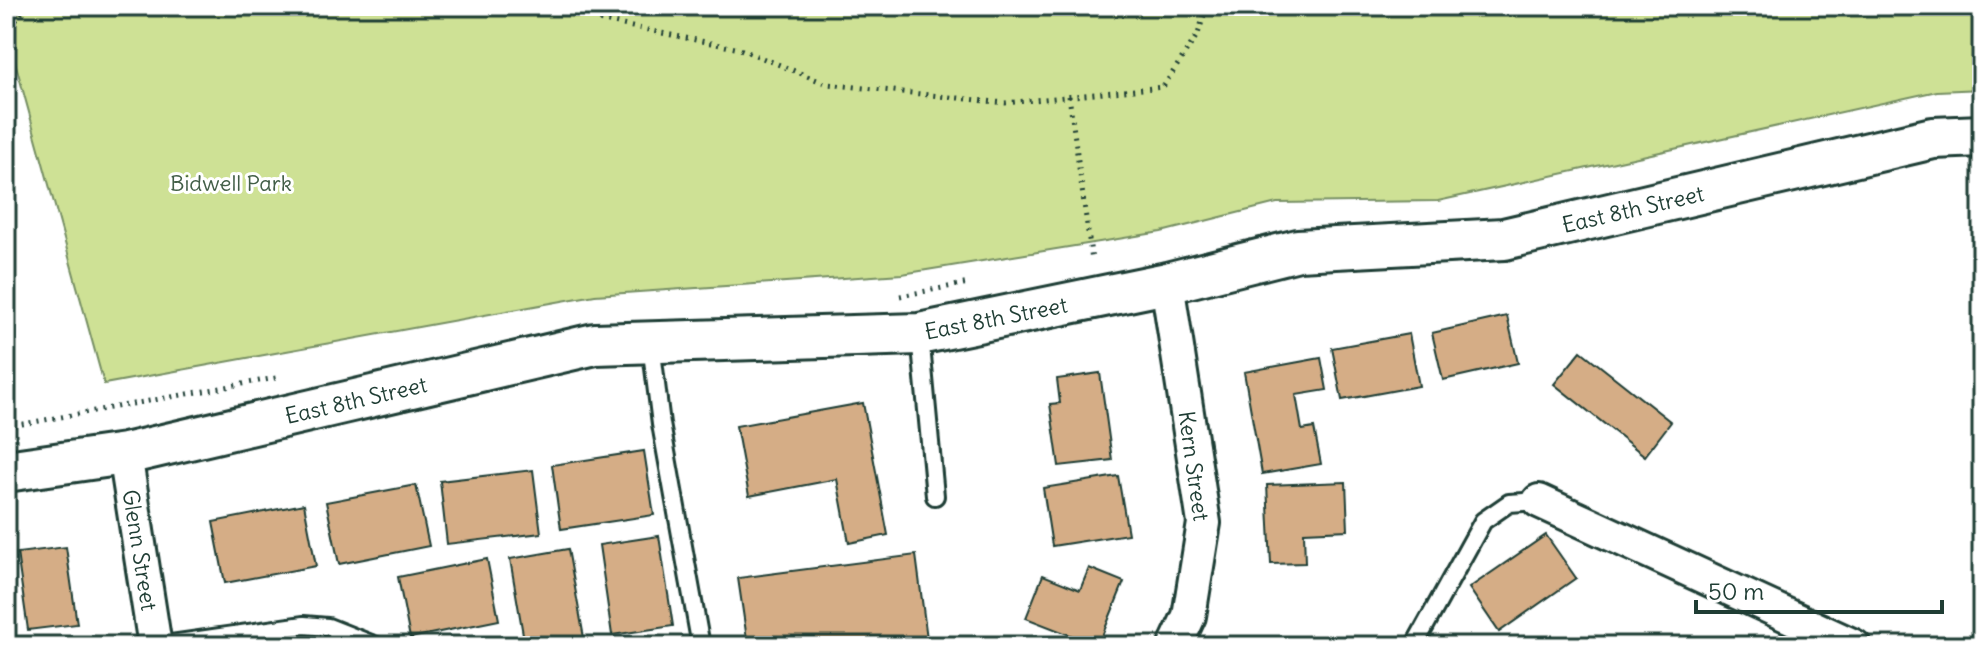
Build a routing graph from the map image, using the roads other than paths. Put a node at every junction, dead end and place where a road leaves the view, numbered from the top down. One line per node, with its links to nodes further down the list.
1 (1982, 136): 2 (street, East 8th Street)
2 (1167, 283): 3 (street, East 8th Street); 12 (street, Kern Street)
3 (919, 334): 4 (street, East 8th Street); 7 (lane)
4 (651, 343): 5 (street, East 8th Street); 11 (lane)
5 (125, 454): 6 (street, East 8th Street); 9 (street, Glenn Street)
6 (6, 471)
7 (935, 496)
8 (1539, 501): 13 (lane); 14 (street)
9 (156, 646): 10 (lane)
10 (376, 646)
11 (701, 646)
12 (1175, 646)
13 (1414, 646)
14 (1854, 646)

